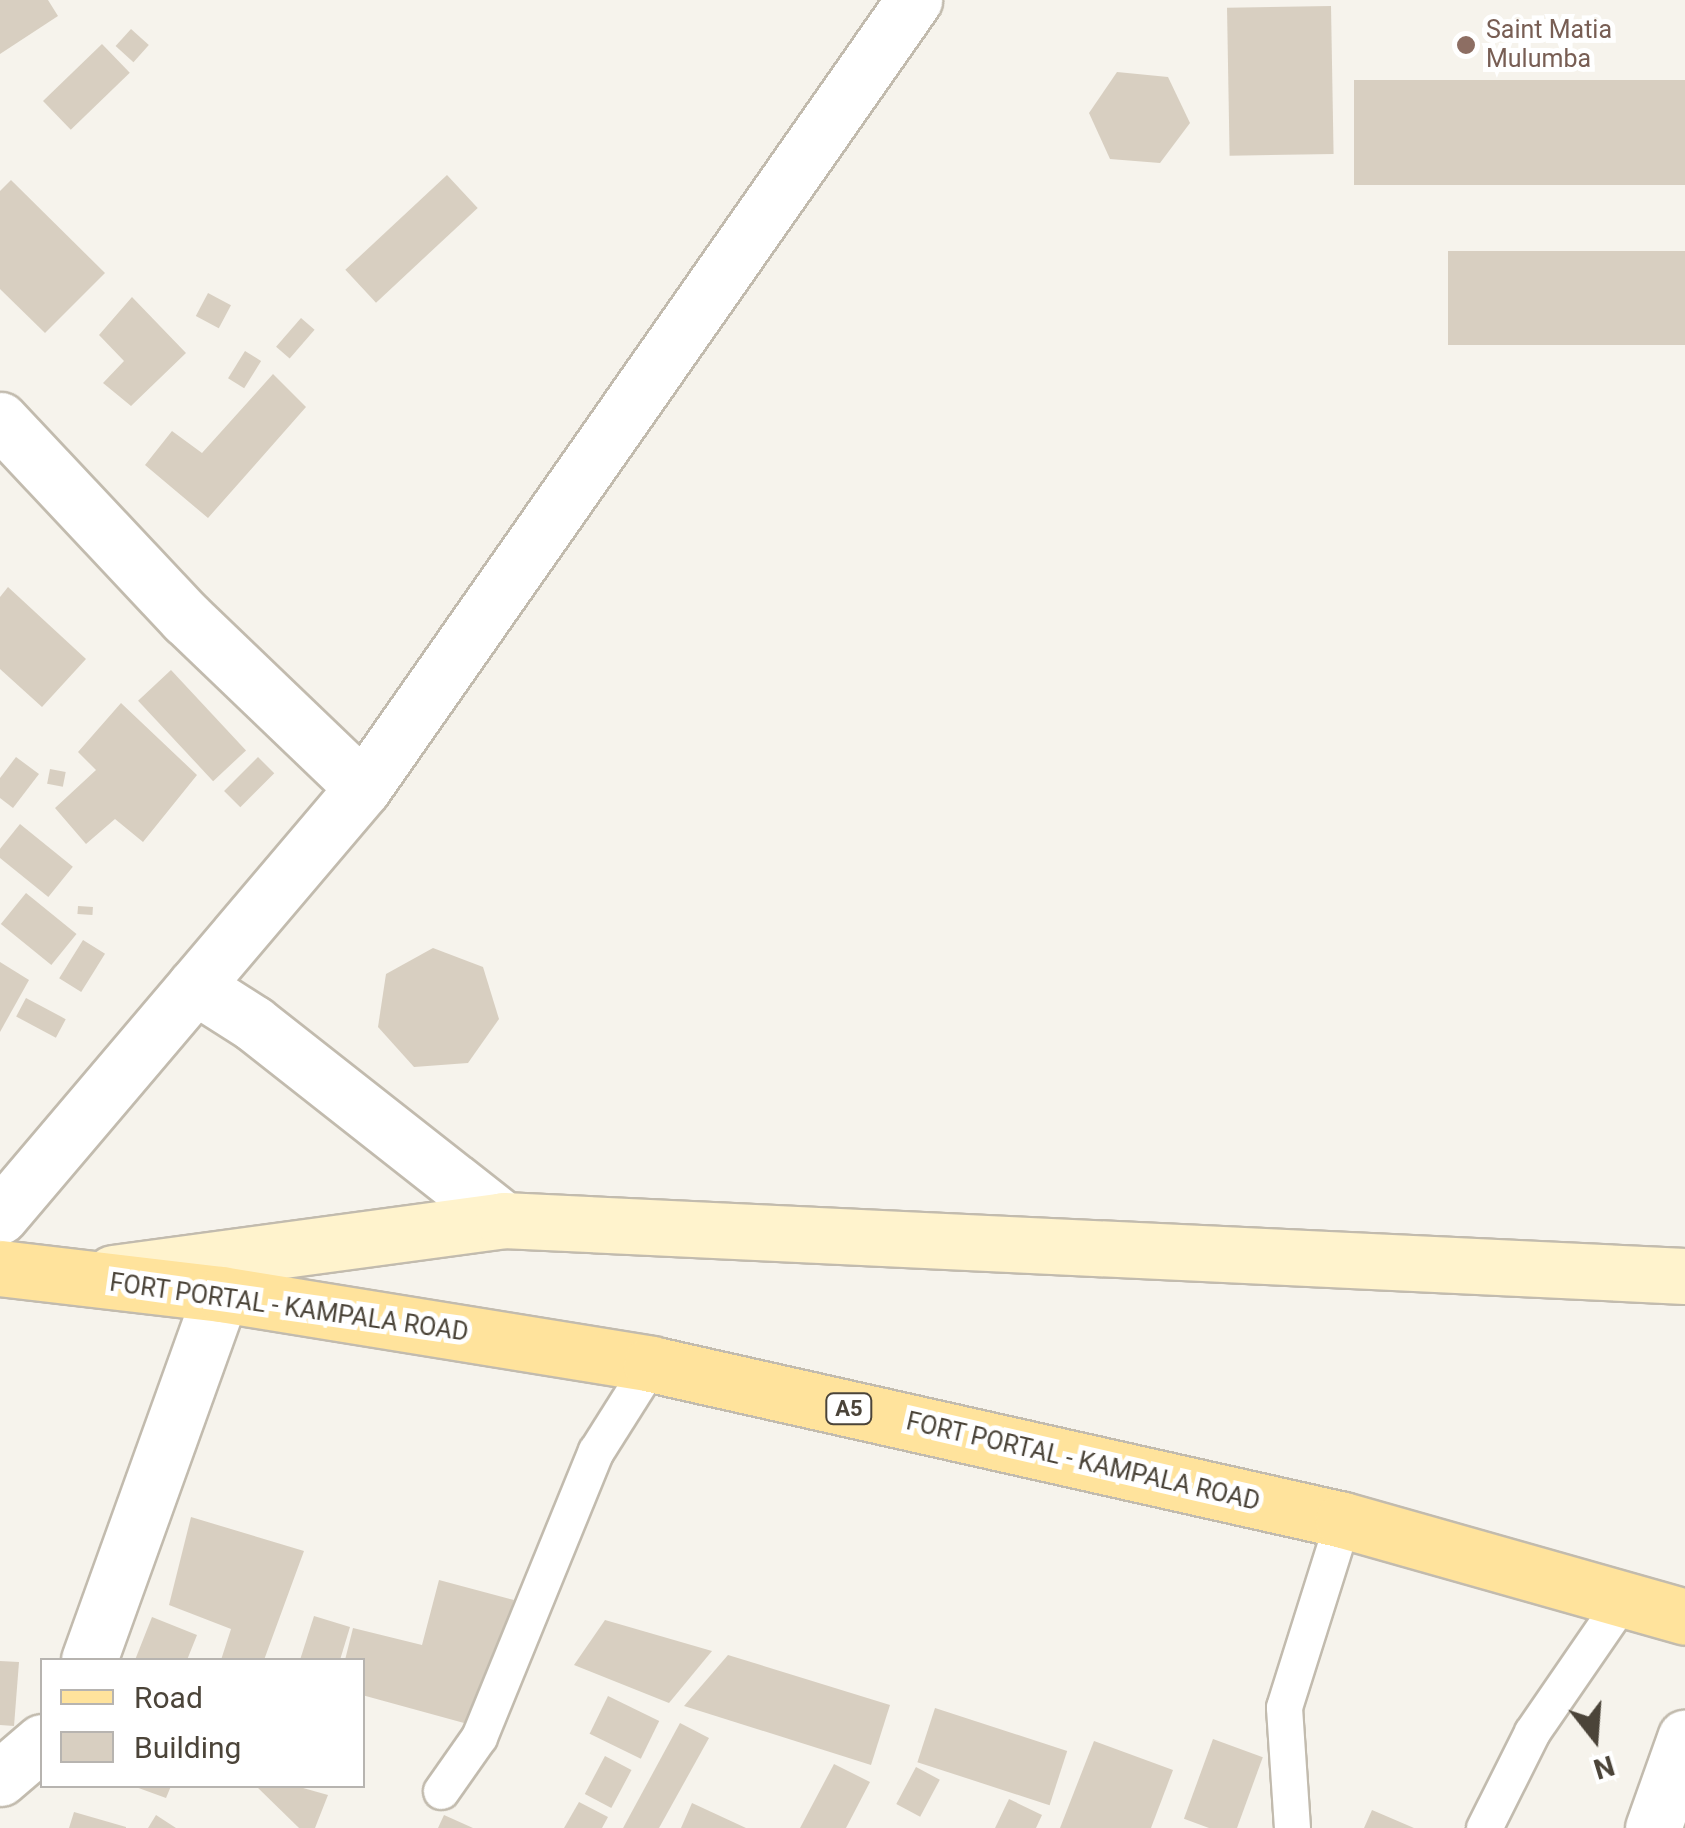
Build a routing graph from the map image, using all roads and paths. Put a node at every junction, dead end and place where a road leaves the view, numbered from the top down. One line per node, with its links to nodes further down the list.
1 (914, 0): 3 (street)
2 (0, 420): 3 (street)
3 (362, 788): 4 (street)
4 (195, 986): 5 (street); 6 (street)
5 (0, 1216)
6 (503, 1220): 8 (main road); 9 (main road)
7 (0, 1268): 9 (main road, FORT PORTAL - KAMPALA ROAD / A5)
8 (1685, 1276)
9 (78, 1278): 10 (main road, FORT PORTAL - KAMPALA ROAD / A5)
10 (222, 1294): 11 (main road, FORT PORTAL - KAMPALA ROAD / A5); 15 (street)
11 (651, 1364): 12 (main road, FORT PORTAL - KAMPALA ROAD / A5); 19 (lane)
12 (1343, 1520): 13 (main road, FORT PORTAL - KAMPALA ROAD / A5); 20 (lane)
13 (1624, 1598): 14 (main road, FORT PORTAL - KAMPALA ROAD / A5); 21 (lane)
14 (1685, 1617)
15 (90, 1658)
16 (1685, 1738): 22 (street)
17 (40, 1744): 18 (street)
18 (0, 1778)
19 (441, 1790)
20 (1292, 1828)
21 (1484, 1828)
22 (1653, 1828)

